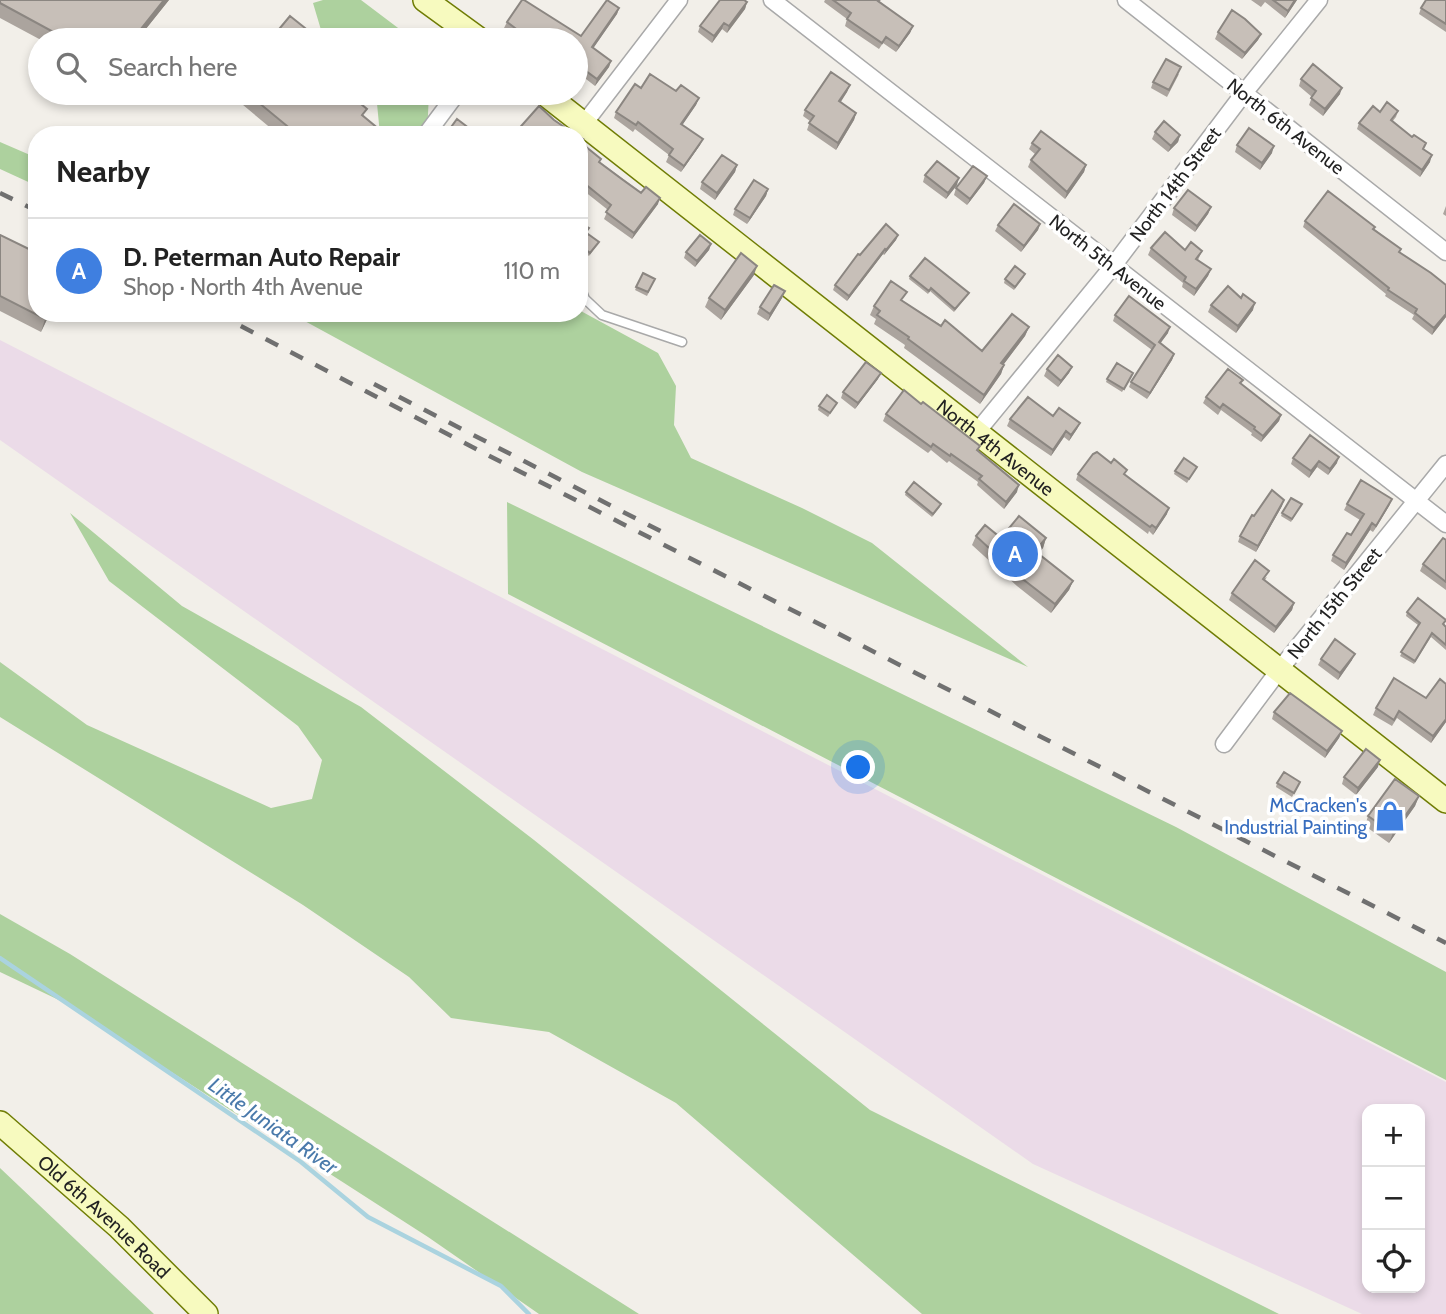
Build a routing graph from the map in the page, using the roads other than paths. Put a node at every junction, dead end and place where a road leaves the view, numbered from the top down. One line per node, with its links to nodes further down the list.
1 (425, 0): 6 (main road)
2 (679, 0): 10 (street)
3 (772, 0): 14 (street, North 5th Avenue)
4 (1126, 0): 7 (street, North 6th Avenue)
5 (1319, 0): 7 (street, North 14th Street)
6 (464, 28)
7 (1244, 93): 13 (street, North 6th Avenue); 14 (street, North 14th Street)
8 (449, 105): 11 (street)
9 (559, 105): 10 (main road, North 4th Avenue)
10 (583, 125)
11 (435, 126)
12 (588, 129): 17 (main road, North 4th Avenue)
13 (1446, 252)
14 (1113, 267): 17 (street, North 14th Street); 19 (street, North 5th Avenue)
15 (588, 302): 16 (lane)
16 (682, 342)
17 (976, 433): 21 (main road, North 4th Avenue)
18 (1446, 464): 19 (street, North 15th Street)
19 (1417, 500): 20 (street, North 5th Avenue); 21 (street, North 15th Street)
20 (1446, 524)
21 (1280, 669): 22 (street, North 15th Street); 23 (main road, North 4th Avenue)
22 (1224, 744)
23 (1446, 801)
24 (0, 1123): 25 (main road, Old 6th Avenue Road)
25 (206, 1314)

